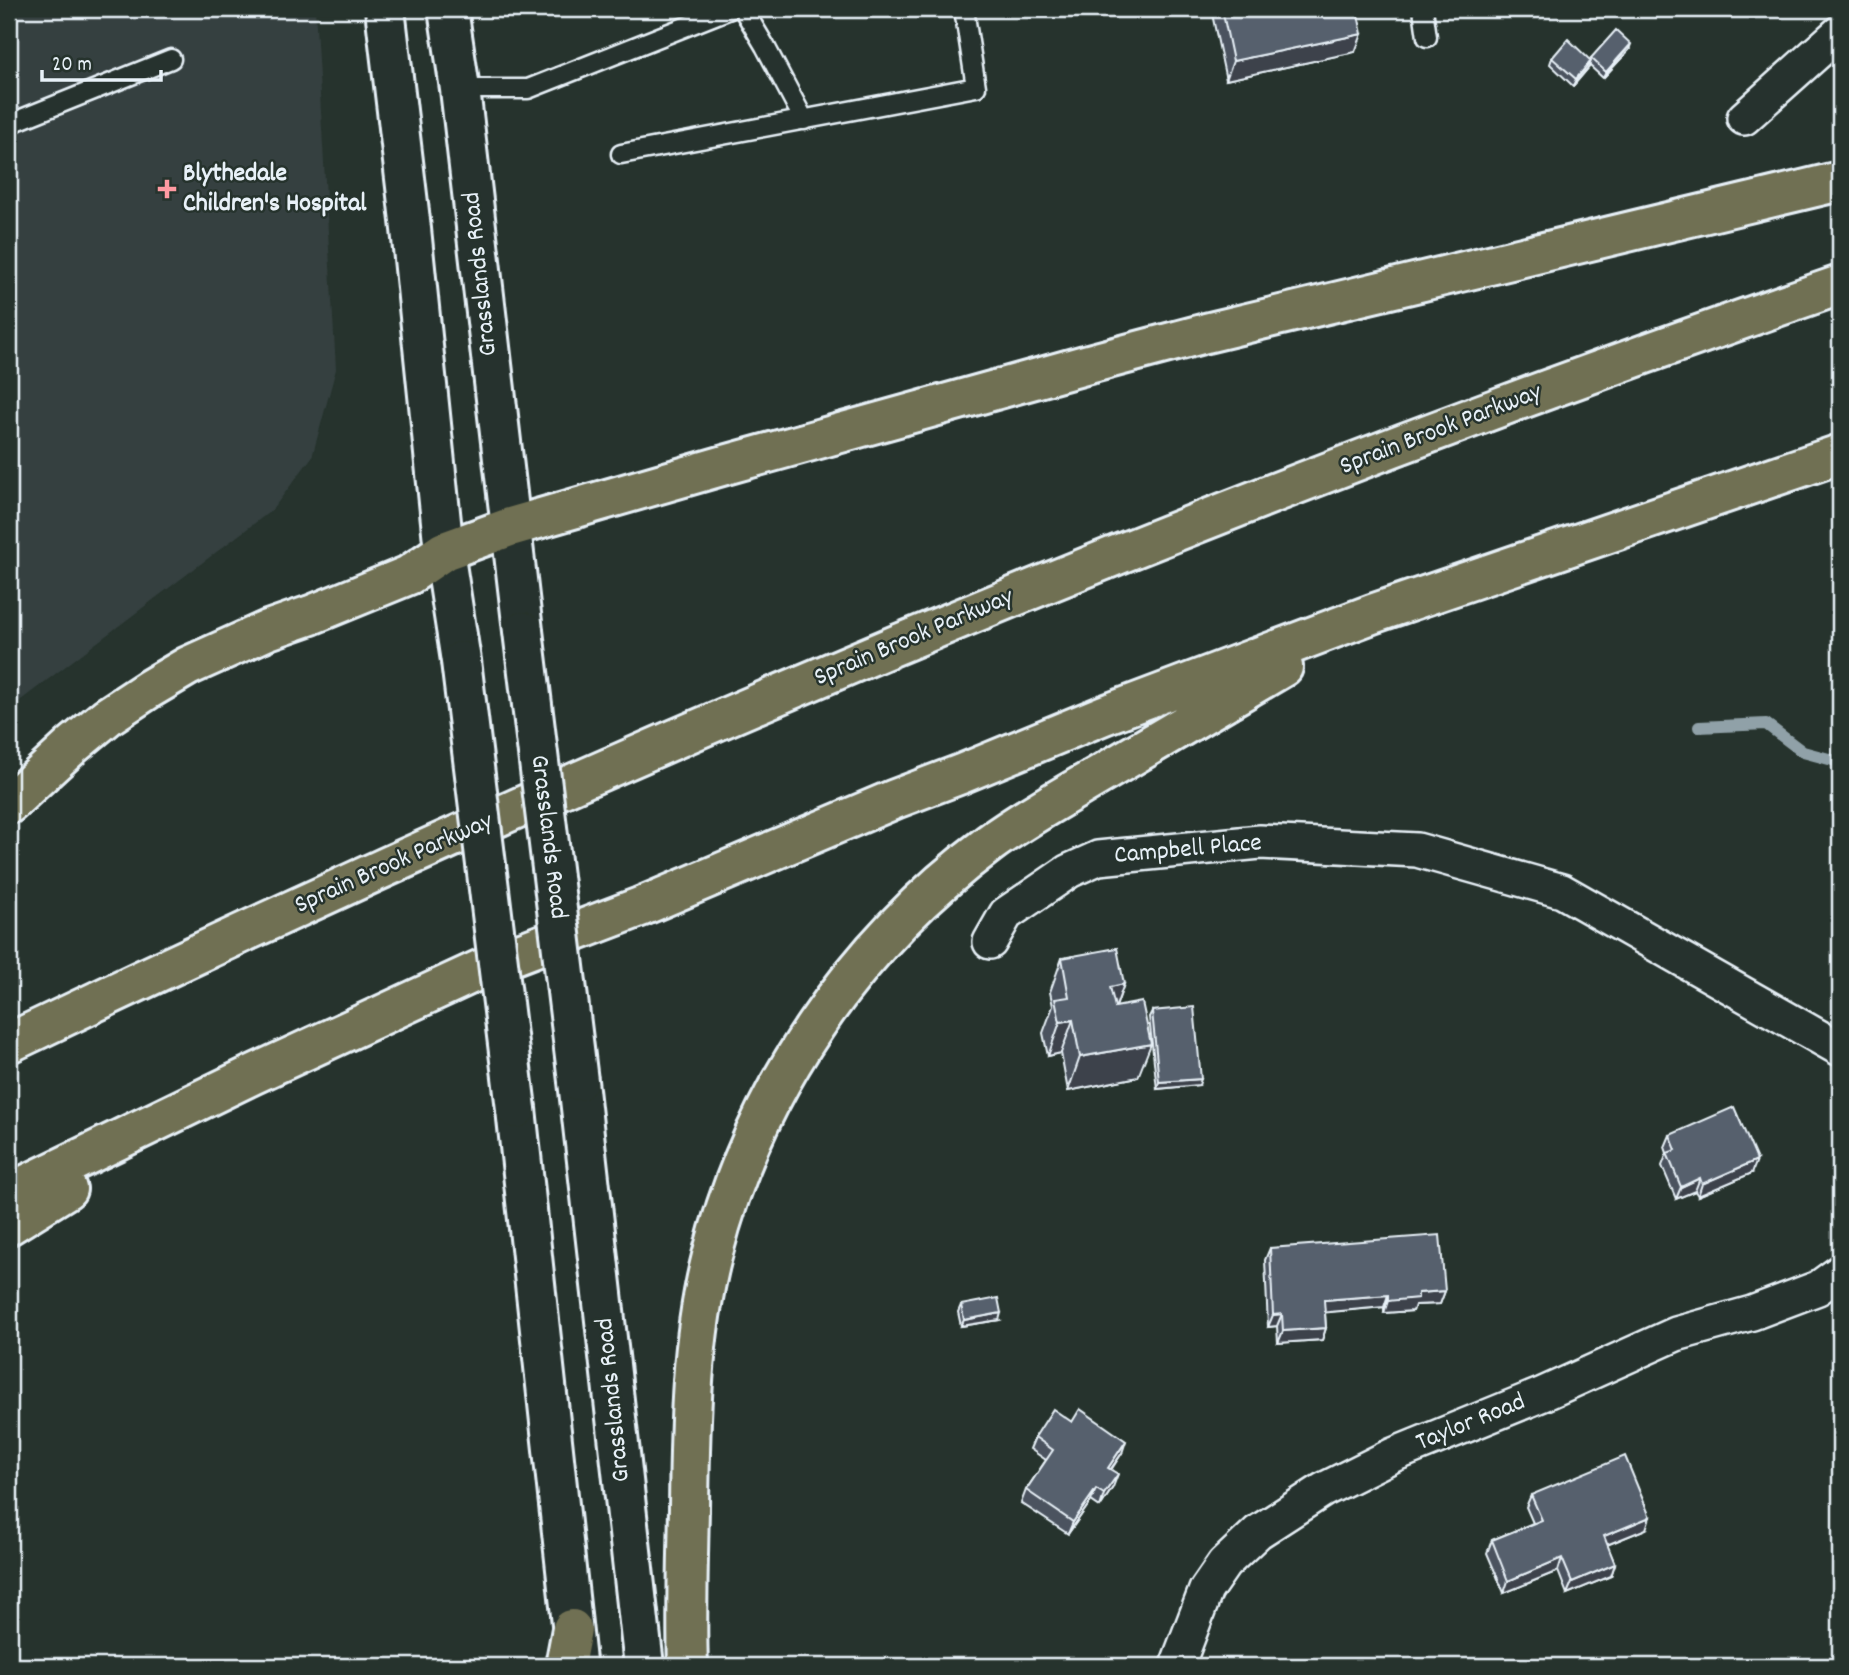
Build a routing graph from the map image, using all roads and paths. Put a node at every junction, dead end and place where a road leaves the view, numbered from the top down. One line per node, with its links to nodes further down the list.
1 (386, 9): 19 (main road)
2 (448, 9): 10 (main road, Grasslands Road)
3 (730, 9): 10 (lane)
4 (743, 9): 12 (lane)
5 (964, 9): 12 (lane)
6 (1423, 9): 8 (lane)
7 (1840, 33): 11 (street)
8 (1427, 37)
9 (171, 59): 13 (lane)
10 (460, 89): 18 (main road, Grasslands Road)
11 (1744, 118)
12 (804, 120): 14 (lane)
13 (9, 124)
14 (621, 154)
15 (1840, 181): 18 (highway)
16 (1840, 285): 23 (highway, Sprain Brook Parkway)
17 (1840, 454): 20 (highway)
18 (510, 527): 19 (highway); 32 (main road, Grasslands Road, bridge)
19 (444, 551): 21 (highway); 29 (main road, bridge)
20 (1372, 614): 25 (highway); 33 (highway)
21 (9, 804)
22 (990, 942): 24 (street, Campbell Place)
23 (9, 1043)
24 (1840, 1049)
25 (252, 1075): 26 (highway); 27 (highway)
26 (9, 1193)
27 (9, 1224)
28 (1840, 1272): 34 (street, Taylor Road)
29 (572, 1629): 30 (highway); 31 (main road)
30 (565, 1666)
31 (577, 1666)
32 (644, 1666)
33 (688, 1666)
34 (1177, 1666)

